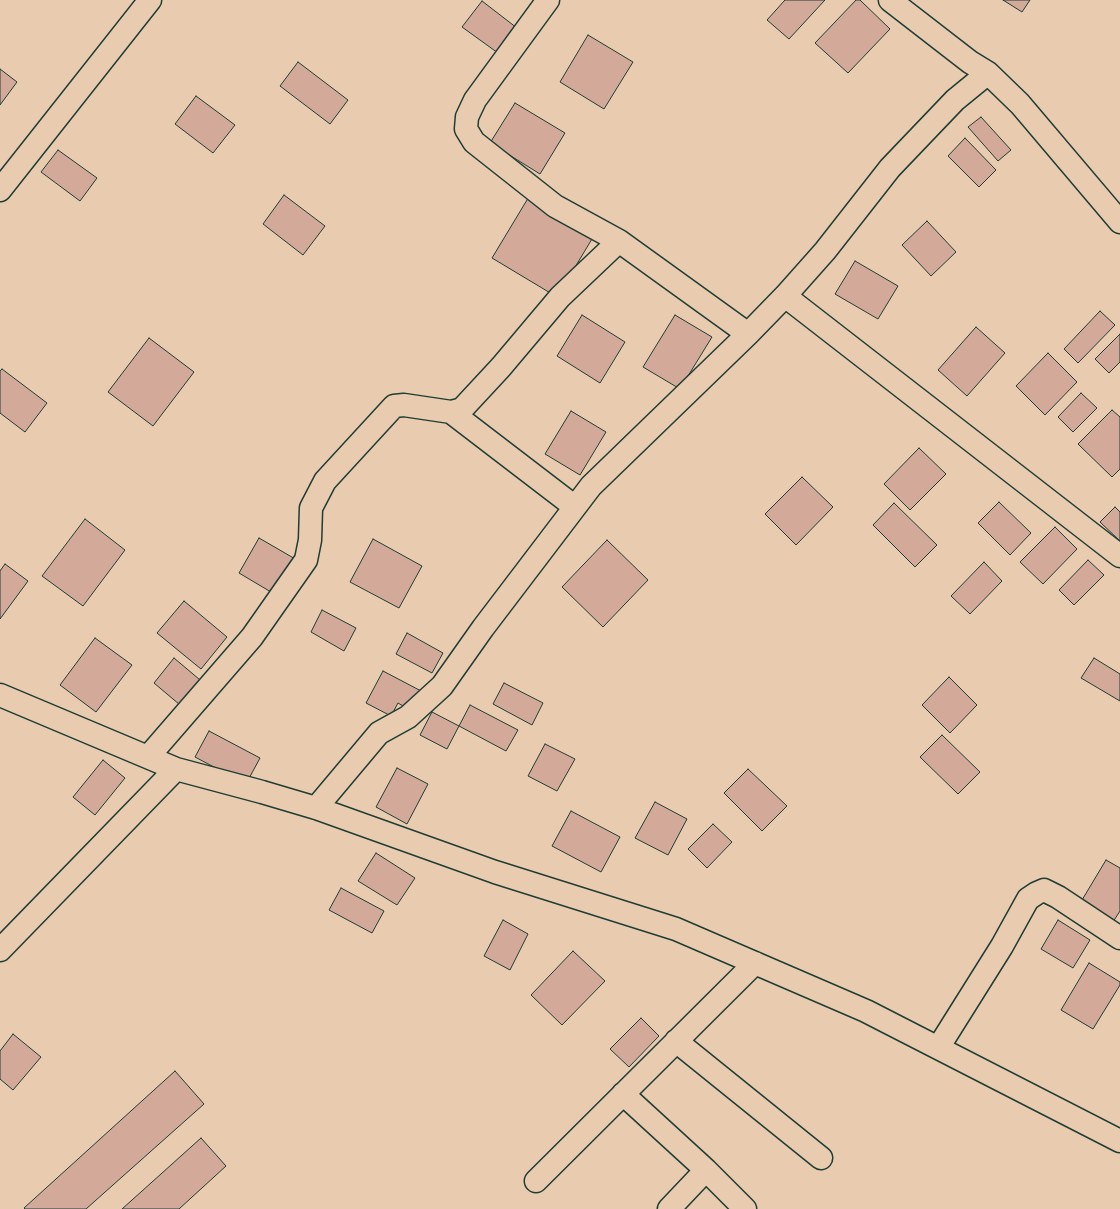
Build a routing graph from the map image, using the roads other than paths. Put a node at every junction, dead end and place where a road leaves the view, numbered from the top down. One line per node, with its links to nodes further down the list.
1 (150, 0): 5 (street)
2 (548, 0): 7 (street)
3 (890, 0): 4 (street)
4 (988, 73): 6 (street); 8 (street)
5 (0, 190)
6 (1120, 222)
7 (619, 241): 9 (street); 10 (street)
8 (784, 296): 9 (street); 12 (street)
9 (748, 334): 11 (street)
10 (451, 412): 11 (street); 14 (street)
11 (575, 507): 16 (street)
12 (1120, 556)
13 (0, 695): 14 (street)
14 (148, 757): 15 (street)
15 (176, 769): 16 (street); 18 (street)
16 (316, 808): 19 (street)
17 (1120, 938): 21 (street)
18 (0, 950)
19 (754, 963): 20 (street); 21 (street)
20 (676, 1041): 22 (street); 24 (street)
21 (938, 1048): 23 (street)
22 (623, 1094): 25 (street); 26 (street)
23 (1120, 1141)
24 (822, 1158)
25 (706, 1170): 27 (street); 28 (street)
26 (536, 1181)
27 (669, 1209)
28 (744, 1209)

